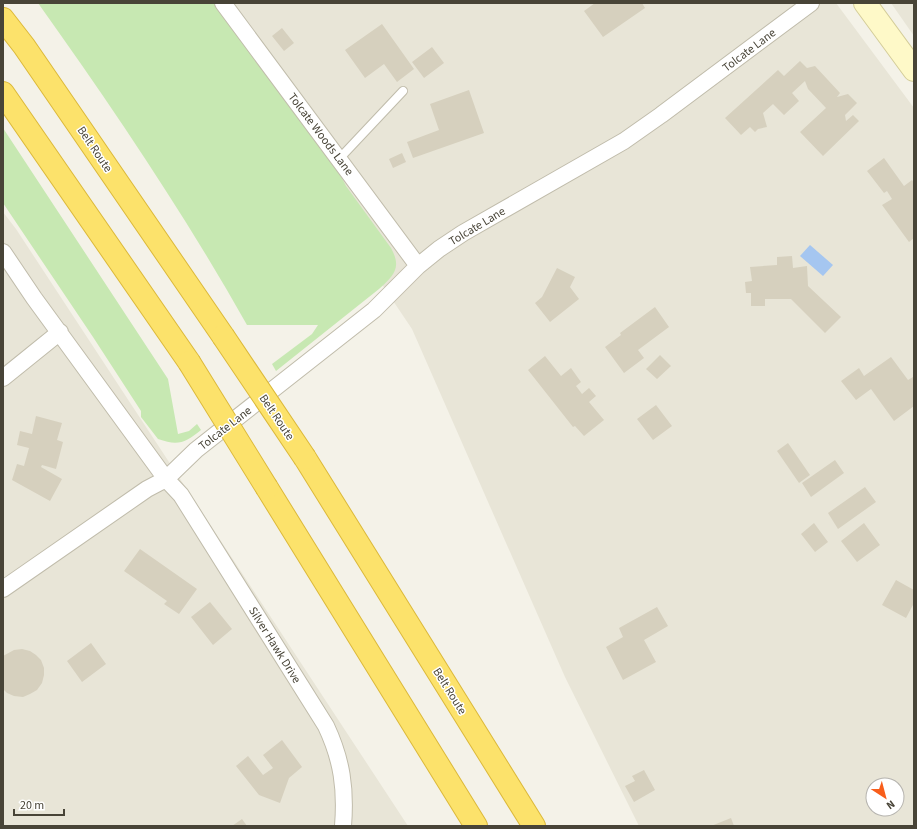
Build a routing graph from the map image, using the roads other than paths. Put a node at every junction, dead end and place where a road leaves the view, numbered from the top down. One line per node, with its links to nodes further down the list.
1 (223, 3): 8 (street, Tolcate Woods Lane)
2 (811, 3): 10 (street, Tolcate Lane)
3 (865, 3): 5 (main road)
4 (3, 19): 17 (highway, Belt Route, bridge)
5 (914, 70)
6 (403, 91): 8 (lane)
7 (3, 93): 16 (highway, bridge)
8 (339, 159): 10 (street, Tolcate Woods Lane)
9 (3, 252): 11 (street)
10 (418, 266): 13 (street, Tolcate Lane)
11 (60, 332): 12 (street); 13 (street)
12 (3, 378)
13 (166, 479): 14 (street, Tolcate Lane); 15 (street, Silver Hawk Drive)
14 (3, 589)
15 (343, 826)
16 (476, 826)
17 (534, 826)

